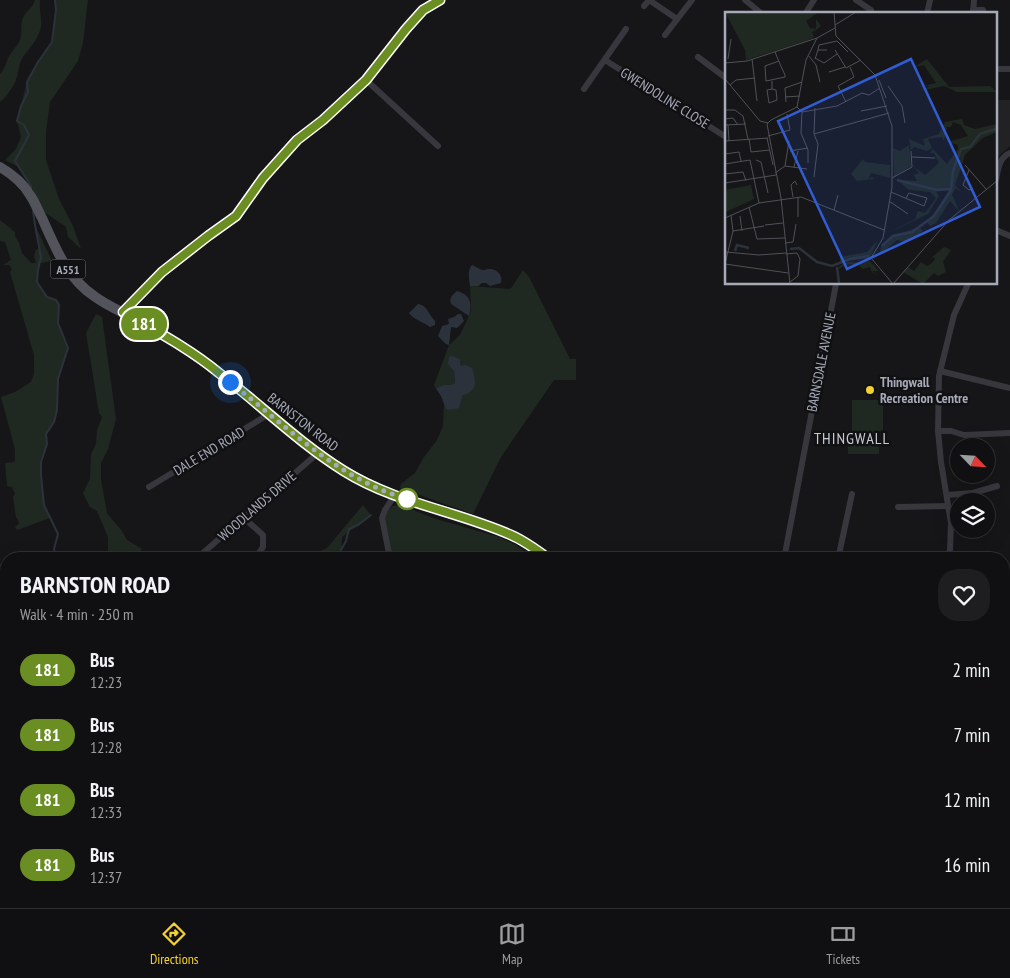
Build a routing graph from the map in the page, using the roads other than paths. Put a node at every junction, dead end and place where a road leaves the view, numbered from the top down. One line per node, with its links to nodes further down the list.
1 (440, 0): 19 (street)
2 (692, 0): 13 (street)
3 (745, 0): 10 (street)
4 (814, 0): 11 (street)
5 (856, 0): 8 (street)
6 (974, 0): 12 (street)
7 (644, 6): 13 (street)
8 (871, 10)
9 (983, 10): 12 (street)
10 (760, 12)
11 (806, 12)
12 (973, 12)
13 (678, 19): 15 (street)
14 (626, 29): 17 (street, GWENDOLINE CLOSE)
15 (665, 35)
16 (698, 57): 18 (street)
17 (605, 60): 20 (street, GWENDOLINE CLOSE); 21 (street, GWENDOLINE CLOSE)
18 (725, 77)
19 (366, 80): 22 (street); 30 (street)
20 (584, 89)
21 (725, 135)
22 (438, 146)
23 (1010, 153): 24 (street)
24 (999, 157)
25 (0, 167): 30 (main road, BARNSTON ROAD / A551)
26 (998, 231): 27 (street)
27 (1010, 236)
28 (836, 285): 49 (street, BARNSDALE AVENUE)
29 (968, 285): 31 (street)
30 (123, 312): 33 (main road, BARNSTON ROAD / A551)
31 (940, 371): 32 (street); 34 (street)
32 (1010, 388)
33 (270, 414): 36 (main road, BARNSTON ROAD / A551); 38 (street, DALE END ROAD)
34 (938, 430): 35 (street); 41 (street)
35 (1010, 432)
36 (318, 453): 40 (main road, BARNSTON ROAD / A551); 44 (street, WOODLANDS DRIVE)
37 (996, 486): 41 (street)
38 (149, 487)
39 (852, 494): 50 (street)
40 (395, 495): 47 (street); 48 (main road, BARNSTON ROAD / A551)
41 (946, 495): 42 (street)
42 (948, 506): 43 (street); 51 (street)
43 (898, 507)
44 (244, 518): 45 (street, WOODLANDS DRIVE); 46 (street)
45 (204, 552)
46 (260, 552)
47 (389, 552)
48 (540, 552)
49 (785, 552)
50 (840, 552)
51 (949, 552)

